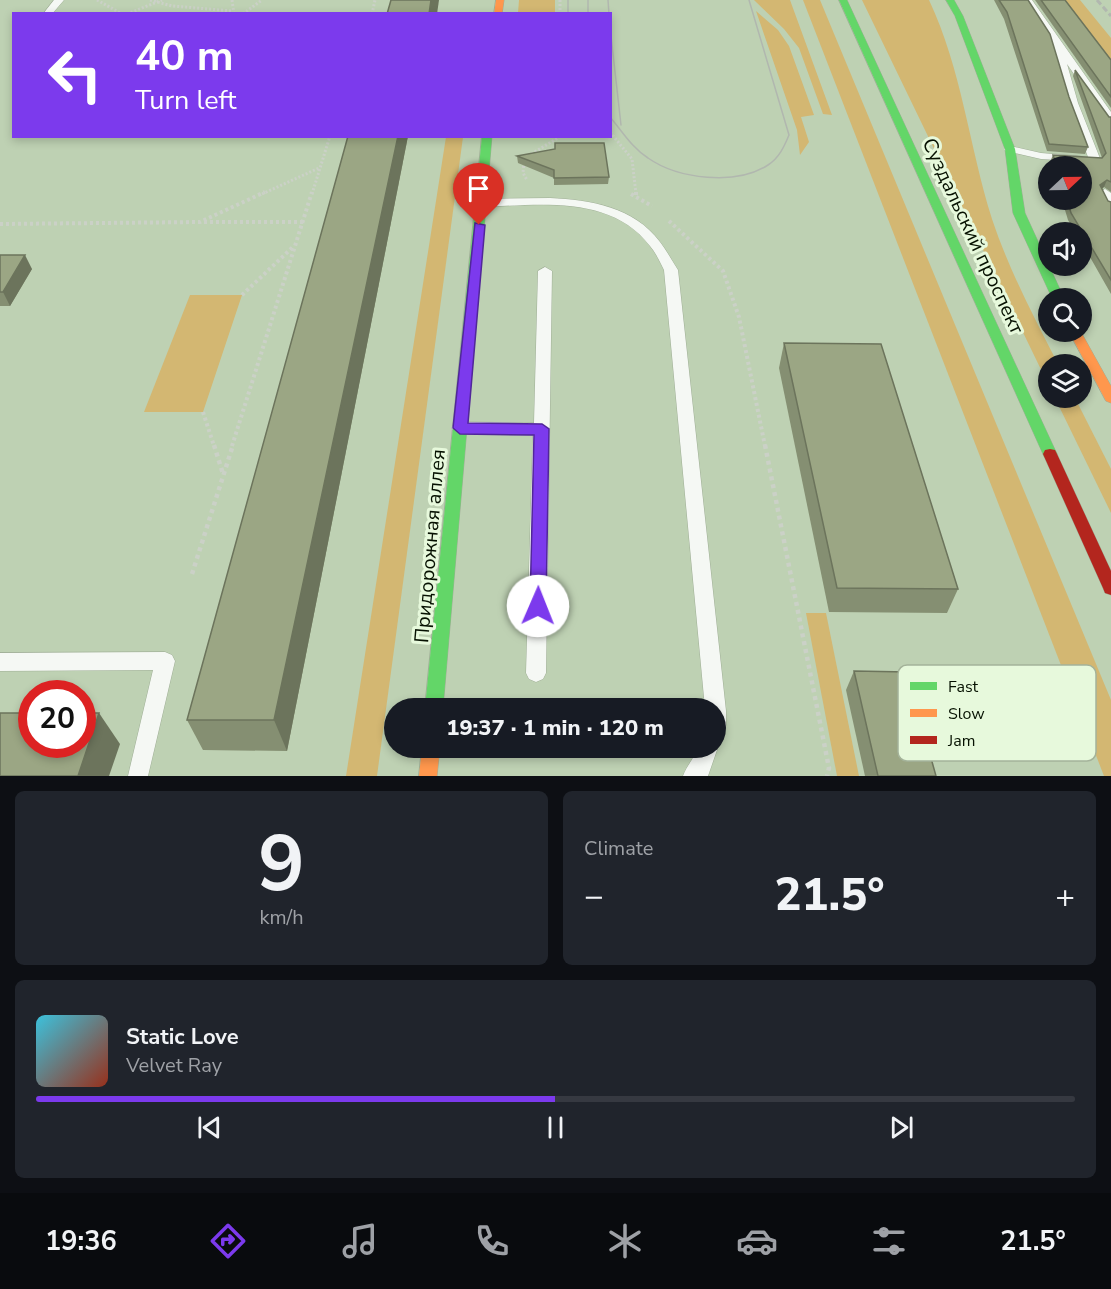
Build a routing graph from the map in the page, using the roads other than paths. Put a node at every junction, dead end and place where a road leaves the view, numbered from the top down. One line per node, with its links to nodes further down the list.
1 (59, 0): 5 (lane)
2 (843, 0): 20 (main road, Суздальский проспект)
3 (950, 0): 10 (main road)
4 (1027, 0): 6 (lane)
5 (49, 12)
6 (1054, 37): 7 (lane); 8 (lane)
7 (1078, 114): 8 (lane); 11 (lane)
8 (1110, 119)
9 (487, 138): 13 (main road, Придорожная аллея)
10 (1010, 149): 11 (lane); 15 (main road)
11 (1095, 161): 12 (lane)
12 (1111, 161)
13 (481, 202): 18 (main road, Придорожная аллея); 24 (lane)
14 (545, 271): 19 (lane)
15 (1053, 288)
16 (1080, 342): 17 (main road)
17 (1111, 398)
18 (460, 428): 19 (lane); 23 (main road, Придорожная аллея)
19 (542, 429): 22 (lane)
20 (1111, 588)
21 (0, 662): 27 (lane)
22 (536, 673)
23 (435, 698)
24 (714, 698)
25 (430, 758): 28 (main road)
26 (704, 758): 29 (lane)
27 (138, 776)
28 (428, 776)
29 (693, 776)

